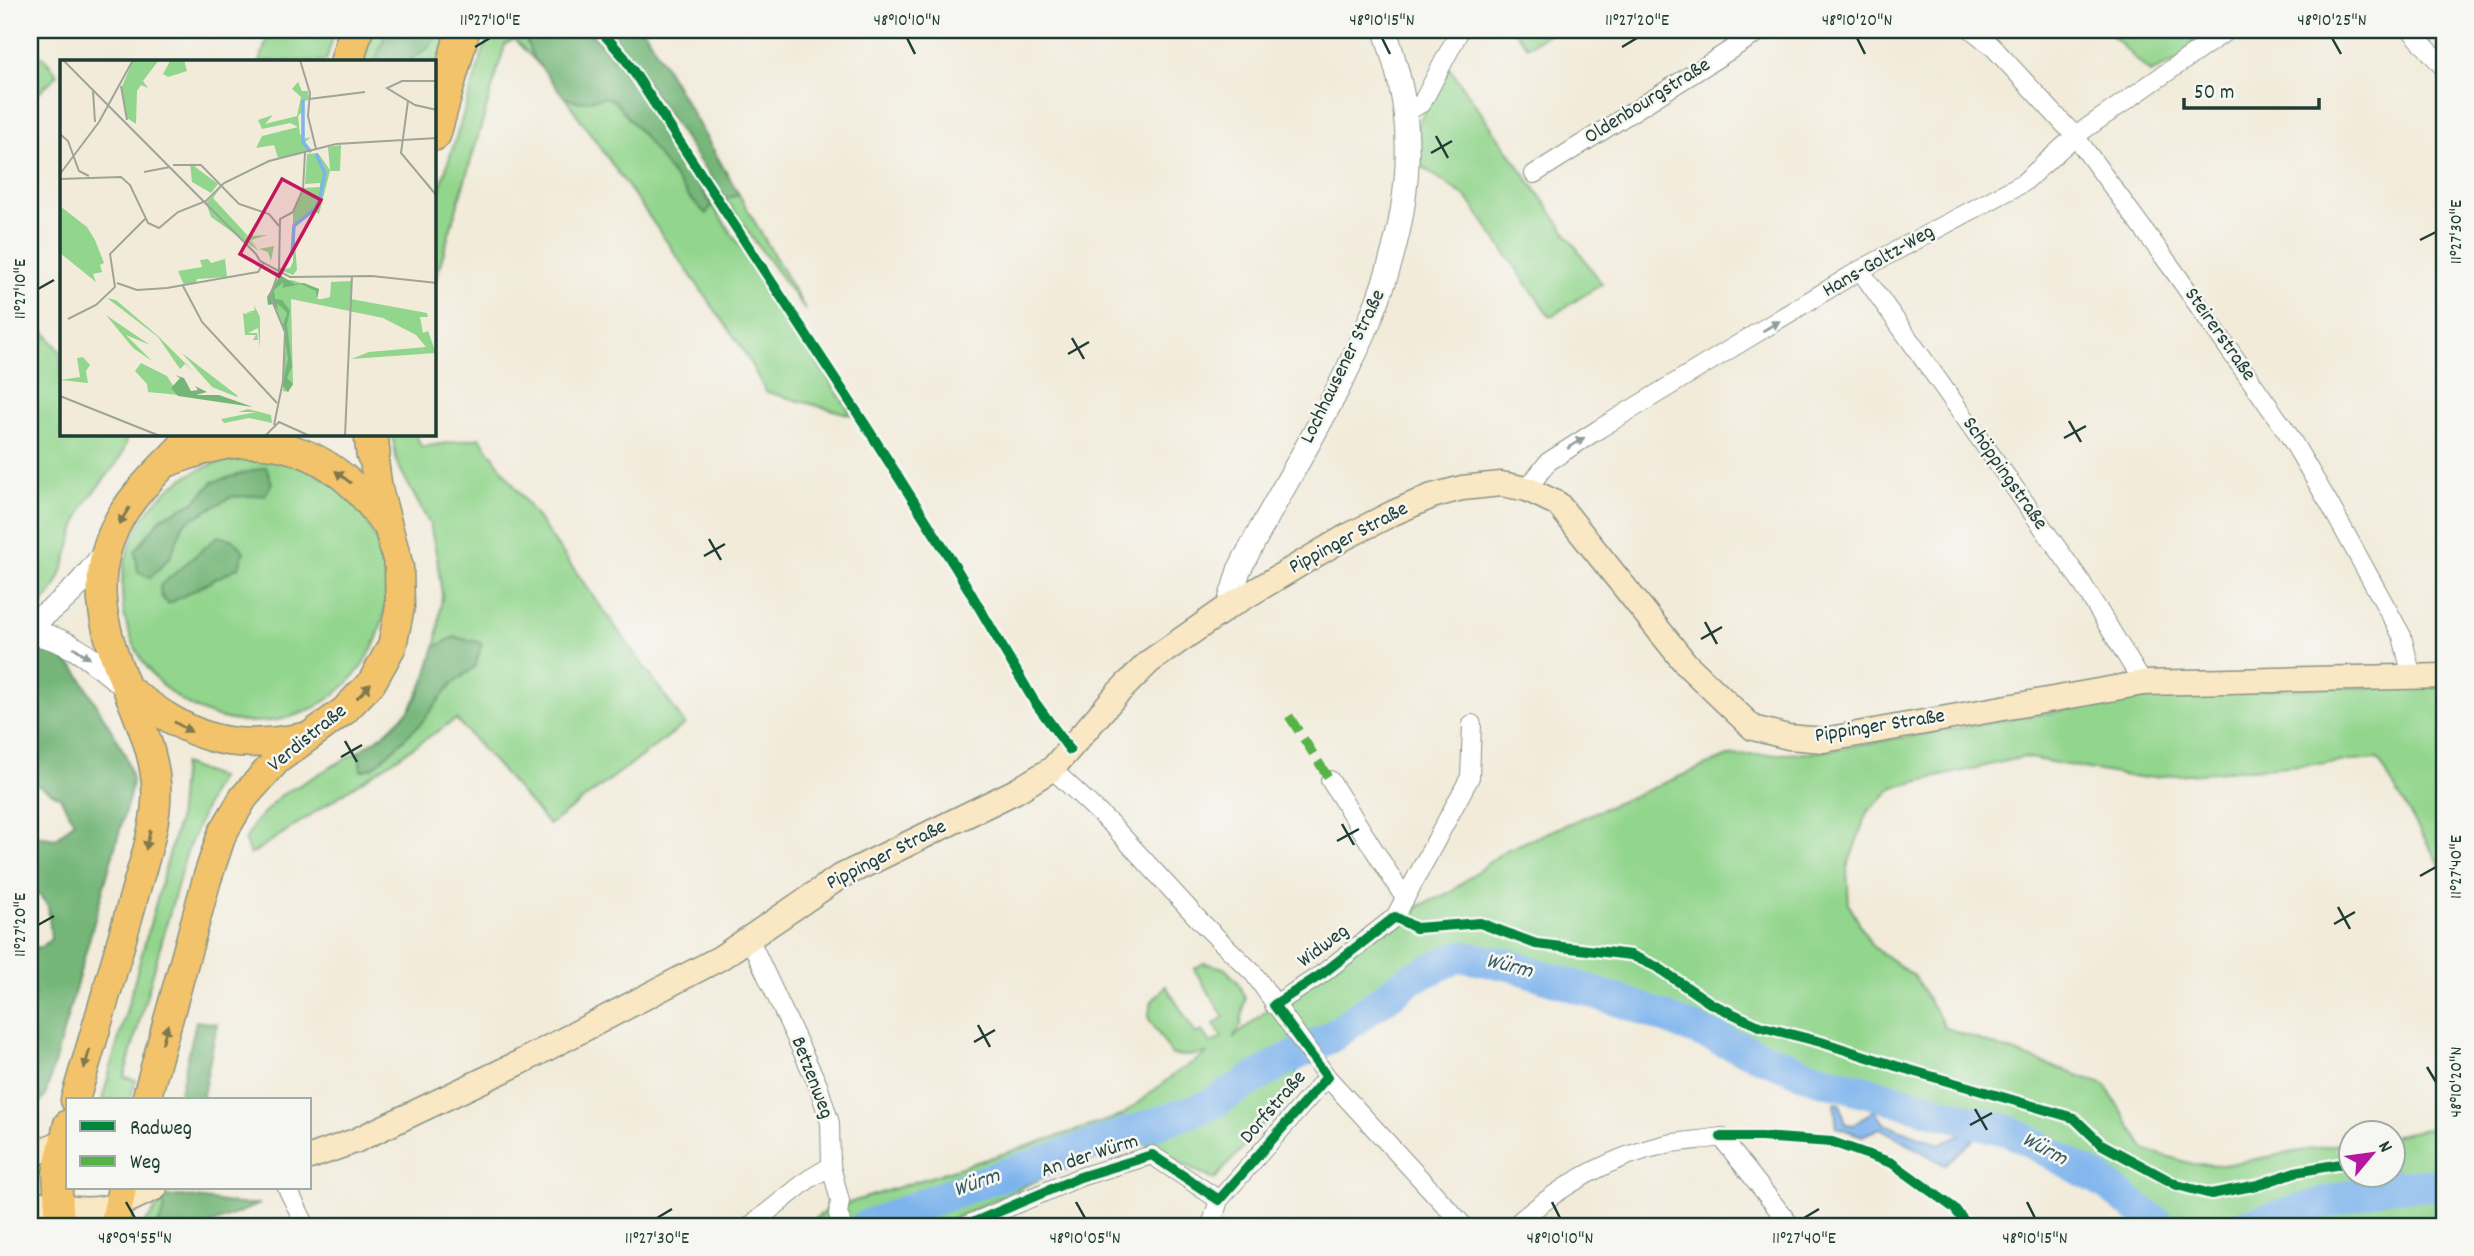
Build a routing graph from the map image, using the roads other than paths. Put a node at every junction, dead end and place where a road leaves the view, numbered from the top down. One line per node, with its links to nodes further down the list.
1 (356, 30): 9 (highway)
2 (463, 30): 12 (highway)
3 (1385, 30): 11 (street, Lochhausener Straße)
4 (1460, 30): 11 (street)
5 (1762, 30): 14 (street, Oldenbourgstraße)
6 (1972, 30): 13 (street, Steirerstraße)
7 (2228, 30): 13 (street, Hans-Goltz-Weg)
8 (2411, 30): 10 (street)
9 (347, 60)
10 (2444, 68)
11 (1405, 113): 22 (street, Lochhausener Straße)
12 (436, 127)
13 (2075, 136): 15 (street, Hans-Goltz-Weg); 26 (street, Steirerstraße)
14 (1534, 174)
15 (1860, 270): 19 (street, Hans-Goltz-Weg, one-way to 15); 27 (street, Schöppingstraße)
16 (191, 436): 18 (main road)
17 (372, 444): 20 (main road, Verdistraße)
18 (167, 463): 20 (main road, one-way to 18); 21 (main road, one-way to 21)
19 (1527, 489): 22 (main road, Pippinger Straße); 27 (main road, Pippinger Straße)
20 (388, 527): 30 (main road, Verdistraße, one-way to 20)
21 (106, 551): 23 (street); 28 (main road)
22 (1228, 607): 31 (main road, Pippinger Straße)
23 (30, 624)
24 (30, 633): 28 (street, one-way to 28)
25 (2444, 676): 26 (main road, Pippinger Straße)
26 (2412, 677): 27 (main road, Pippinger Straße)
27 (2143, 683)
28 (127, 688): 30 (main road, one-way to 30); 37 (main road, one-way to 37)
29 (1472, 724): 33 (street, Widweg)
30 (312, 735): 38 (main road, Verdistraße, one-way to 30)
31 (1052, 769): 34 (main road, Pippinger Straße); 35 (street, Dorfstraße)
32 (1331, 780): 33 (street)
33 (1404, 897): 35 (street, Widweg)
34 (749, 938): 42 (main road, Pippinger Straße); 43 (street, Betzenweg)
35 (1274, 1005): 36 (street, Dorfstraße)
36 (1326, 1077): 46 (street, Dorfstraße); 54 (street)
37 (76, 1098)
38 (147, 1098)
39 (66, 1136): 41 (main road)
40 (66, 1139): 48 (main road)
41 (30, 1155)
42 (312, 1156)
43 (831, 1166): 49 (street, Betzenweg); 51 (street)
44 (151, 1190): 47 (main road)
45 (289, 1190): 50 (street)
46 (1219, 1200): 52 (street, An der Würm); 53 (street, Dorfstraße)
47 (118, 1206): 48 (main road)
48 (49, 1212)
49 (841, 1220)
50 (306, 1226)
51 (750, 1226)
52 (965, 1226)
53 (1212, 1226)
54 (1464, 1226)
55 (1514, 1226): 56 (street)
56 (1791, 1226)

